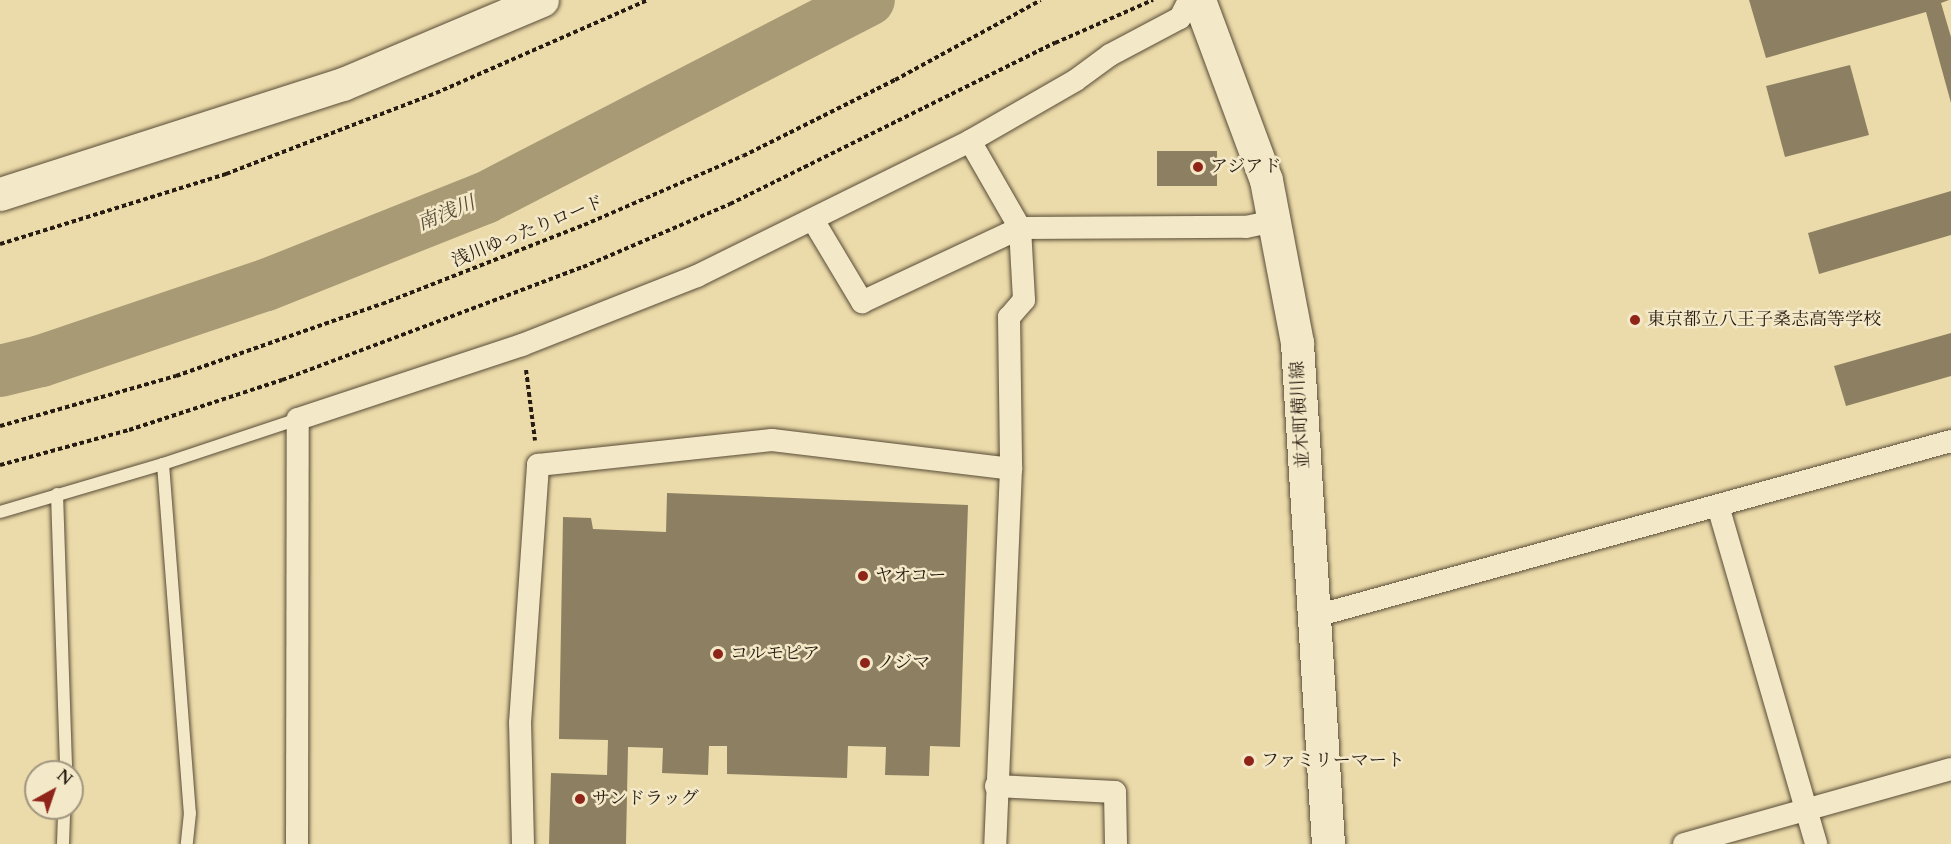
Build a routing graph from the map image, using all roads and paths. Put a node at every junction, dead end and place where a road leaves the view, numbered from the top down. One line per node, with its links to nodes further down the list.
1 (542, 0): 8 (street)
2 (648, 0): 12 (path)
3 (1041, 0): 15 (path, 浅川ゆったりロード)
4 (1153, 0): 18 (path)
5 (1189, 0): 7 (street)
6 (1198, 0): 10 (street, 並木町横川線)
7 (970, 141): 9 (street); 11 (street)
8 (0, 194)
9 (813, 219): 11 (street); 13 (street)
10 (1275, 220): 11 (street); 24 (street, 並木町横川線)
11 (1020, 228): 20 (street)
12 (0, 244)
13 (522, 345): 14 (street); 19 (path)
14 (298, 419): 17 (lane); 32 (street)
15 (0, 426)
16 (1951, 441): 22 (street)
17 (163, 464): 21 (lane); 31 (lane)
18 (0, 465)
19 (538, 465): 20 (street); 33 (street)
20 (1011, 469): 27 (street)
21 (57, 495): 23 (lane); 25 (lane)
22 (1718, 506): 24 (street); 28 (street)
23 (0, 512)
24 (1312, 617): 36 (street, 並木町横川線)
25 (66, 760)
26 (1951, 769): 28 (street)
27 (996, 786): 34 (street); 35 (street)
28 (1807, 808): 37 (street); 38 (street)
29 (64, 820): 30 (lane)
30 (63, 844)
31 (187, 844)
32 (297, 844)
33 (523, 844)
34 (995, 844)
35 (1116, 844)
36 (1328, 844)
37 (1684, 844)
38 (1816, 844)

